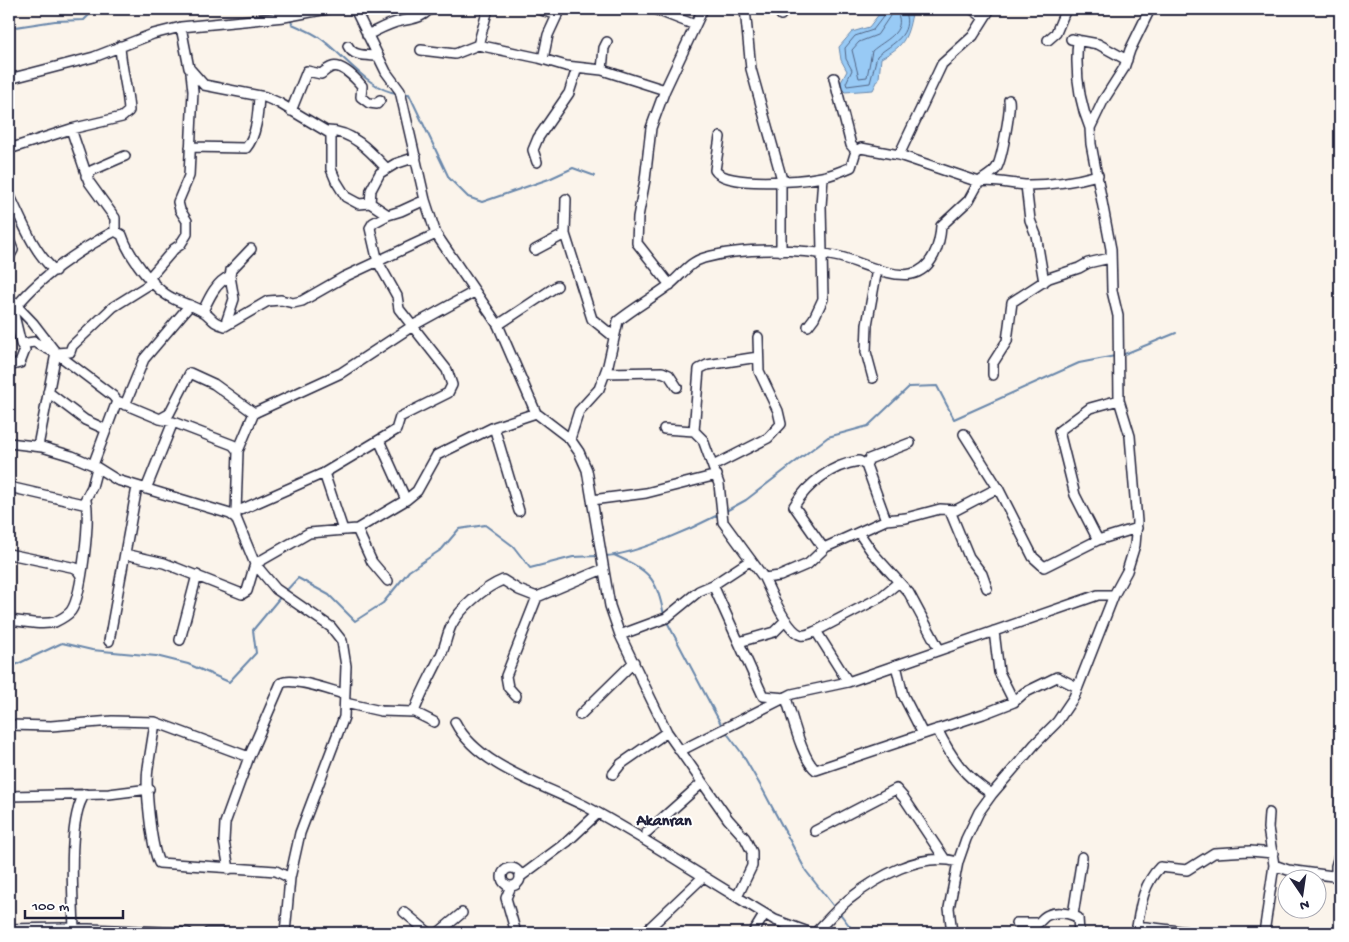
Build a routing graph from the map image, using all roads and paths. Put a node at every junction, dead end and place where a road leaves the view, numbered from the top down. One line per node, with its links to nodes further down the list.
1 (327, 9): 16 (street)
2 (357, 9): 17 (street)
3 (430, 9): 17 (street)
4 (488, 9): 20 (street)
5 (538, 9): 13 (street)
6 (654, 9): 15 (street)
7 (703, 9): 15 (street)
8 (745, 9): 52 (street)
9 (972, 9): 14 (street)
10 (990, 9): 14 (street)
11 (1066, 9): 18 (street)
12 (1150, 9): 26 (street)
13 (559, 12): 25 (street)
14 (983, 18): 44 (street)
15 (695, 25): 32 (street)
16 (181, 26): 21 (street); 29 (street)
17 (366, 34): 24 (street)
18 (1048, 40)
19 (607, 42): 28 (street)
20 (478, 45): 23 (street); 25 (street)
21 (120, 46): 31 (street); 38 (street)
22 (348, 46): 24 (street)
23 (421, 50)
24 (378, 56): 46 (street)
25 (543, 59): 27 (street)
26 (1127, 60): 37 (street); 37 (street)
27 (577, 68): 28 (street); 47 (street)
28 (602, 70): 32 (street)
29 (191, 73): 33 (street); 41 (street)
30 (834, 78): 43 (street)
31 (9, 79)
32 (665, 90): 78 (street)
33 (259, 96): 36 (street); 41 (street)
34 (380, 100): 36 (street)
35 (1009, 100): 53 (street)
36 (291, 110): 39 (street)
37 (1090, 128): 50 (street)
38 (71, 129): 42 (street); 49 (street)
39 (328, 131): 48 (street); 58 (street)
40 (720, 137): 52 (street)
41 (190, 147): 76 (street)
42 (9, 149)
43 (856, 151): 44 (street); 51 (street)
44 (899, 155): 53 (street)
45 (125, 156): 49 (street)
46 (416, 158): 48 (street); 57 (street)
47 (537, 162)
48 (387, 169): 58 (street)
49 (86, 176): 62 (street)
50 (1098, 176): 54 (street); 71 (street)
51 (823, 177): 52 (street); 69 (street)
52 (781, 182): 68 (street)
53 (979, 182): 54 (street); 73 (street)
54 (1026, 185): 77 (street)
55 (9, 194): 59 (street)
56 (566, 199): 64 (street)
57 (425, 200): 60 (street); 63 (street)
58 (370, 203): 60 (street)
59 (18, 213): 61 (street); 74 (street)
60 (388, 214): 72 (street)
61 (9, 217)
62 (115, 230): 74 (street); 76 (street)
63 (436, 234): 72 (street); 80 (street)
64 (565, 234): 67 (street); 89 (street)
65 (9, 240): 70 (street)
66 (251, 249): 75 (street)
67 (535, 250)
68 (781, 251): 69 (street); 78 (street)
69 (822, 254): 73 (street); 88 (street)
70 (9, 257)
71 (1110, 258): 77 (street); 100 (street)
72 (378, 262): 85 (street); 87 (street)
73 (877, 269): 97 (street)
74 (55, 272): 83 (street)
75 (230, 276): 84 (street); 87 (street)
76 (151, 280): 82 (street); 92 (street)
77 (1044, 282): 96 (street)
78 (670, 285): 89 (street)
79 (557, 286): 86 (street)
80 (474, 292): 85 (street); 86 (street)
81 (9, 298): 83 (street)
82 (190, 306): 84 (street); 101 (street)
83 (13, 310): 91 (street); 92 (street)
84 (203, 311): 87 (street)
85 (414, 325): 102 (street); 112 (street)
86 (498, 325): 103 (street)
87 (225, 326)
88 (808, 326)
89 (613, 336): 95 (street)
90 (758, 337): 93 (street)
91 (21, 344): 92 (street); 94 (street)
92 (56, 353): 99 (street); 101 (street)
93 (758, 357): 109 (street); 119 (street)
94 (9, 366)
95 (605, 373): 98 (street); 111 (street)
96 (993, 376)
97 (873, 378)
98 (677, 387)
99 (48, 392): 107 (street); 115 (street)
100 (1119, 400): 131 (street); 135 (street)
101 (121, 403): 104 (street); 107 (street)
102 (254, 413): 104 (street); 116 (street)
103 (536, 413): 106 (street); 111 (street)
104 (160, 419): 105 (street)
105 (173, 422): 116 (street); 122 (street)
106 (494, 427): 124 (street); 127 (street)
107 (105, 429): 118 (street)
108 (664, 429): 109 (street)
109 (694, 431): 119 (street)
110 (964, 434): 123 (street)
111 (570, 439): 125 (street)
112 (379, 440): 120 (street); 124 (street)
113 (9, 442): 115 (street)
114 (910, 443): 117 (street)
115 (38, 446): 118 (street)
116 (238, 451): 129 (street)
117 (866, 465): 130 (street); 136 (street)
118 (95, 466): 122 (street); 126 (street)
119 (715, 470): 125 (street); 140 (street)
120 (324, 473): 129 (street); 132 (street)
121 (9, 487): 126 (street)
122 (141, 488): 129 (street); 138 (street)
123 (998, 488): 128 (street); 135 (street)
124 (406, 500): 133 (street)
125 (592, 500): 139 (street)
126 (86, 501): 142 (street)
127 (519, 511)
128 (950, 511): 130 (street); 148 (street)
129 (236, 515): 141 (street)
130 (886, 520): 134 (street)
131 (1137, 528): 135 (street); 149 (street)
132 (342, 530): 133 (street); 141 (street)
133 (357, 530): 145 (street)
134 (859, 532): 136 (street); 146 (street)
135 (1098, 540)
136 (824, 549): 144 (street)
137 (9, 554): 142 (street)
138 (125, 554): 143 (street); 157 (street)
139 (602, 560): 150 (street); 155 (street)
140 (751, 560): 144 (street); 147 (street)
141 (255, 564): 143 (street); 165 (street)
142 (80, 574): 151 (street)
143 (197, 575): 156 (street)
144 (764, 578): 152 (street)
145 (388, 581)
146 (900, 582): 153 (street); 159 (street)
147 (713, 585): 155 (street); 158 (street)
148 (987, 588)
149 (1114, 595): 154 (street); 163 (street)
150 (537, 597): 164 (street); 168 (street)
151 (9, 620)
152 (786, 620): 153 (street); 158 (street)
153 (816, 631): 162 (street)
154 (994, 631): 159 (street); 167 (street)
155 (620, 635): 160 (street)
156 (180, 640)
157 (110, 641)
158 (739, 642): 166 (street)
159 (939, 649): 161 (street)
160 (634, 662): 169 (street); 175 (street)
161 (896, 665): 162 (street); 176 (street)
162 (848, 682): 166 (street)
163 (1077, 687): 167 (street); 183 (street)
164 (516, 696)
165 (344, 698): 168 (street); 178 (street); 201 (street)
166 (786, 698): 176 (street); 177 (street)
167 (1014, 702): 174 (street)
168 (414, 712): 171 (street)
169 (580, 715)
170 (155, 722): 173 (street); 178 (street); 181 (street)
171 (434, 722)
172 (455, 722): 186 (street)
173 (9, 725)
174 (937, 729): 176 (street); 183 (street)
175 (667, 732): 177 (street); 179 (street)
176 (922, 734)
177 (680, 752): 180 (street)
178 (249, 757): 196 (street)
179 (613, 774)
180 (702, 783): 188 (street); 203 (street)
181 (149, 789): 182 (street); 196 (street)
182 (84, 794): 184 (street); 210 (street)
183 (992, 794): 193 (street)
184 (9, 796)
185 (1269, 813): 189 (street)
186 (597, 814): 198 (street); 199 (street)
187 (815, 831): 192 (street)
188 (647, 832)
189 (1273, 853): 194 (street); 211 (street)
190 (1340, 853): 195 (street)
191 (1082, 857): 207 (street)
192 (944, 858): 193 (street); 223 (street)
193 (958, 862): 224 (street)
194 (1274, 865): 197 (street); 227 (street)
195 (1336, 866): 197 (street); 200 (street)
196 (229, 869): 201 (street)
197 (1327, 876): 200 (street)
198 (520, 877): 202 (street); 202 (street)
199 (703, 877): 203 (street); 220 (street)
200 (1338, 877)
201 (290, 878): 216 (street)
202 (511, 886): 219 (street)
203 (737, 897): 206 (street)
204 (404, 912): 217 (street)
205 (462, 914): 218 (street)
206 (764, 915): 221 (street); 222 (street)
207 (1073, 915): 208 (street); 225 (street)
208 (1016, 923)
209 (9, 929): 210 (street)
210 (67, 930): 212 (street)
211 (1136, 930): 226 (street)
212 (125, 933): 213 (street)
213 (188, 933)
214 (208, 933): 215 (street)
215 (223, 933)
216 (285, 933)
217 (429, 933)
218 (438, 933)
219 (516, 933)
220 (644, 933)
221 (753, 933)
222 (811, 933)
223 (815, 933)
224 (952, 933)
225 (1079, 933)
226 (1196, 933)
227 (1264, 933)

